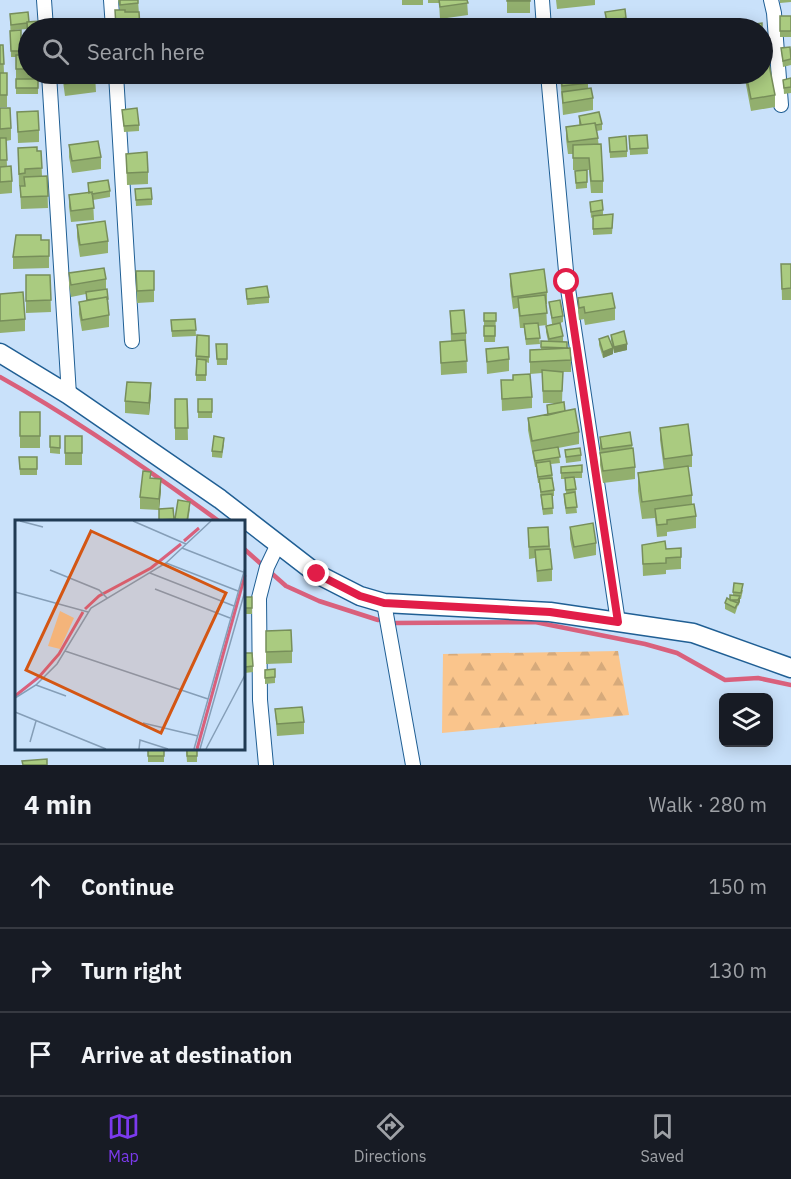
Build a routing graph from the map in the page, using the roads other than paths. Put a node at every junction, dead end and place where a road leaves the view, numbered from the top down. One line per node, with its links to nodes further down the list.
1 (44, 0): 5 (street)
2 (111, 0): 6 (street)
3 (542, 0): 7 (street)
4 (771, 0): 11 (street)
5 (45, 18)
6 (112, 18)
7 (543, 18)
8 (50, 84): 14 (street)
9 (117, 84): 12 (street)
10 (549, 84): 17 (street)
11 (781, 105)
12 (132, 341)
13 (0, 353): 14 (street)
14 (69, 395): 15 (street)
15 (279, 544): 16 (street); 19 (street)
16 (384, 603): 17 (street); 20 (street)
17 (618, 622): 18 (street)
18 (791, 668)
19 (266, 765)
20 (413, 765)

